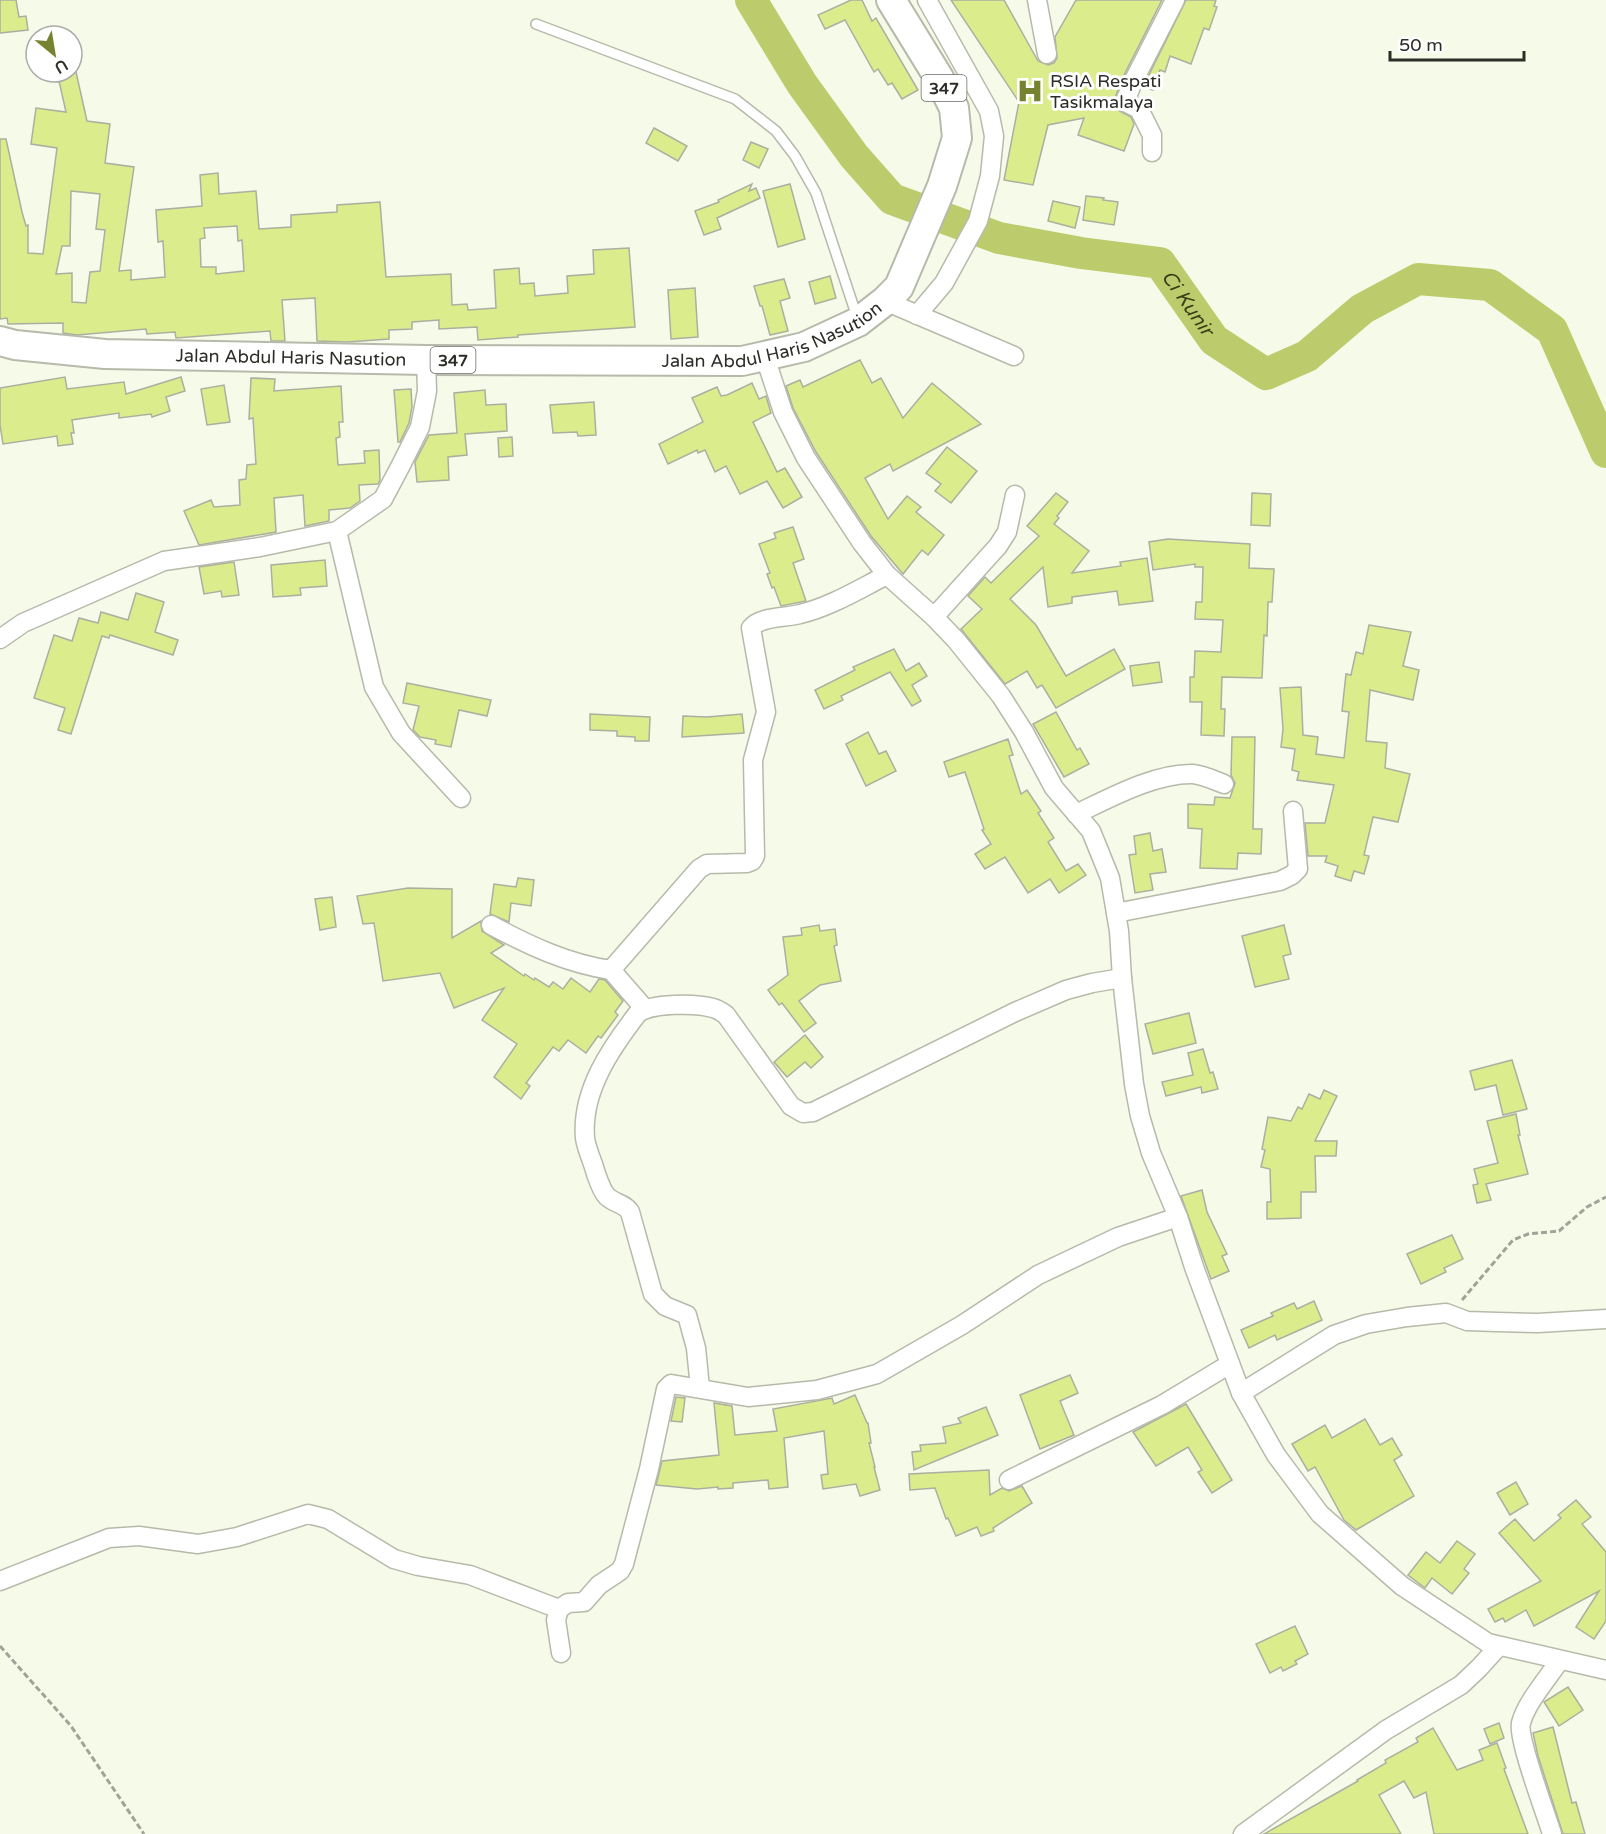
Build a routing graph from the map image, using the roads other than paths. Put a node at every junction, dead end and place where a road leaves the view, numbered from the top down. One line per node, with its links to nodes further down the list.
1 (927, 0): 9 (street)
2 (1037, 0): 6 (street)
3 (1175, 0): 7 (street)
4 (898, 2): 8 (main road, 347)
5 (536, 24): 10 (lane)
6 (1047, 54)
7 (1152, 152)
8 (892, 294): 9 (street); 10 (main road, Jalan Abdul Haris Nasution / 347)
9 (917, 315): 12 (street)
10 (858, 322): 13 (main road, Jalan Abdul Haris Nasution / 347)
11 (0, 340): 14 (main road, Jalan Abdul Haris Nasution / 347)
12 (1014, 356)
13 (765, 357): 14 (main road, Jalan Abdul Haris Nasution / 347); 17 (street)
14 (426, 360): 16 (street)
15 (1015, 495): 18 (street)
16 (337, 531): 19 (street); 21 (street)
17 (887, 575): 18 (street); 26 (street)
18 (934, 617): 23 (street)
19 (0, 639)
20 (1224, 784): 23 (street)
21 (461, 798)
22 (1293, 812): 24 (street)
23 (1076, 814): 24 (street)
24 (1116, 914): 27 (street)
25 (491, 925): 26 (street)
26 (611, 970): 28 (street)
27 (1122, 978): 28 (street); 29 (street)
28 (645, 1009): 32 (street)
29 (1178, 1217): 31 (street); 32 (street)
30 (1606, 1319): 33 (street)
31 (1230, 1364): 33 (street); 34 (street)
32 (700, 1388): 36 (street)
33 (1241, 1393): 37 (street)
34 (1009, 1480)
35 (0, 1581): 36 (street)
36 (559, 1609): 38 (street)
37 (1499, 1646): 39 (street); 41 (street)
38 (561, 1653)
39 (1560, 1660): 40 (street); 42 (street)
40 (1606, 1670)
41 (1243, 1834)
42 (1552, 1834)

